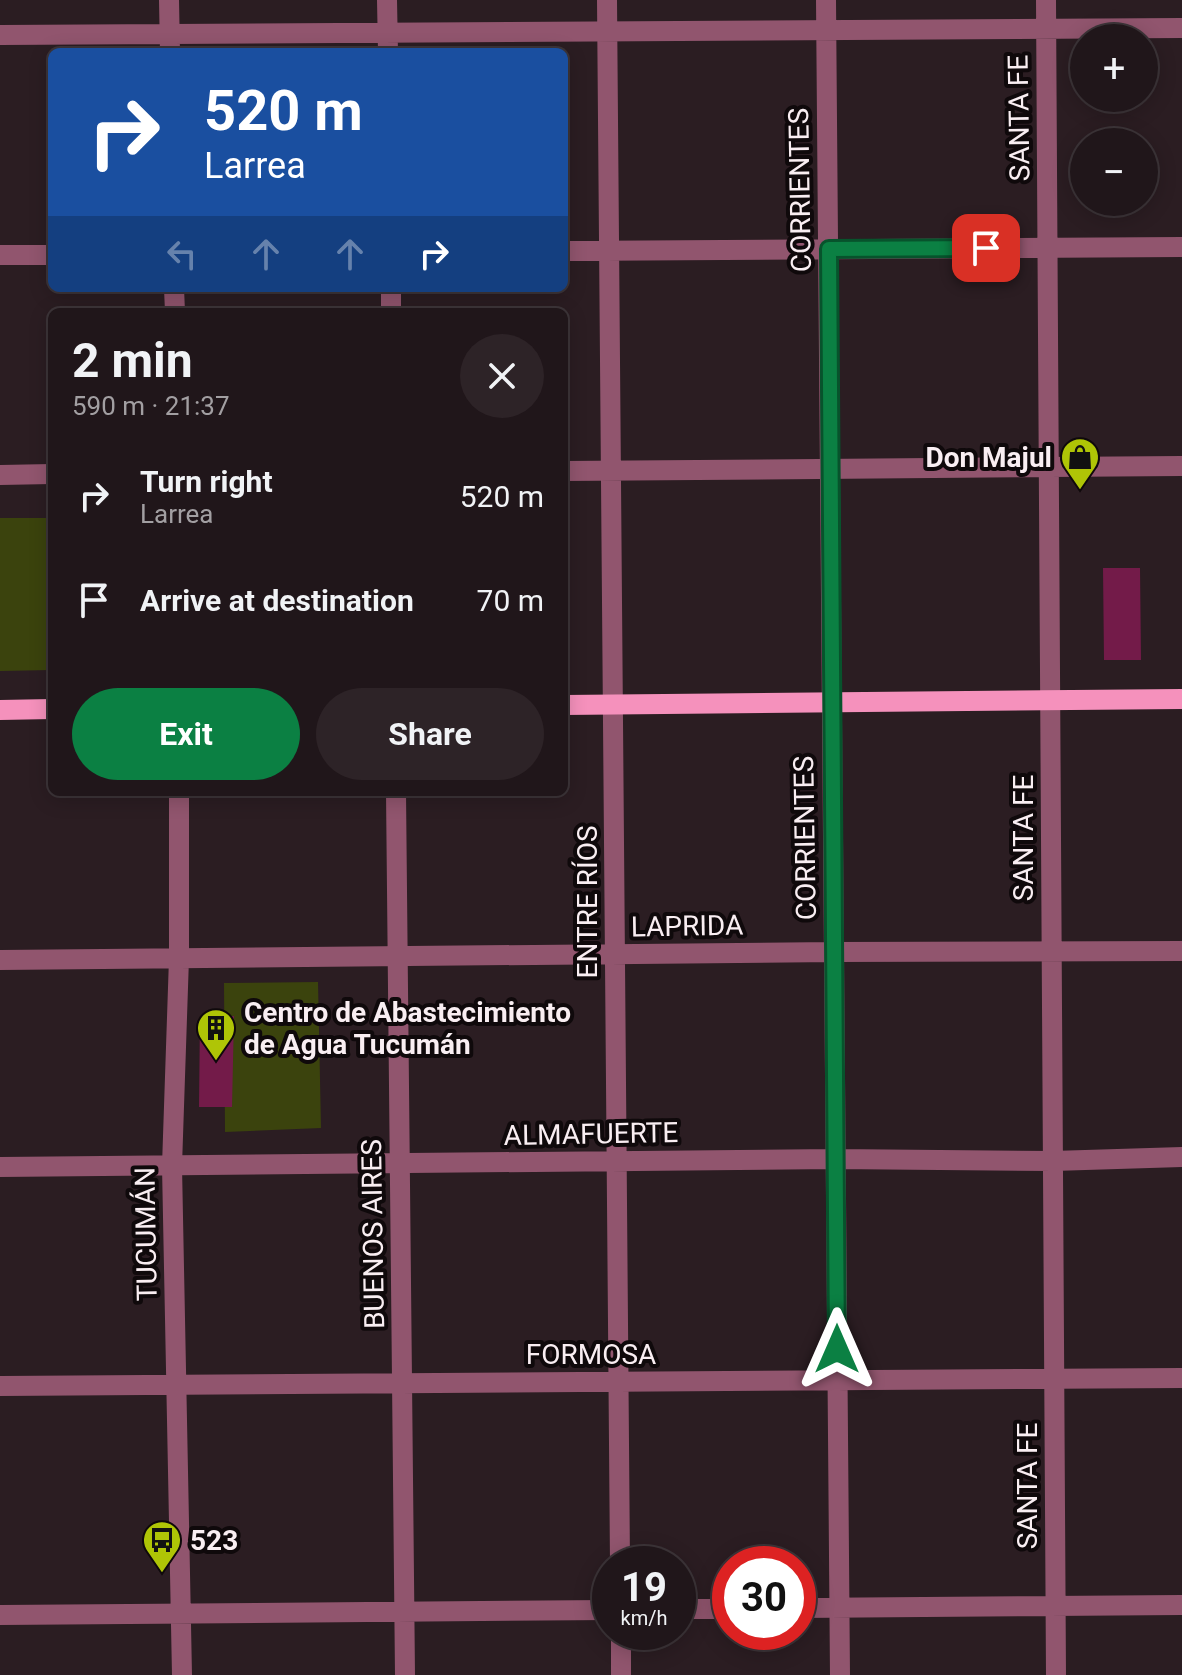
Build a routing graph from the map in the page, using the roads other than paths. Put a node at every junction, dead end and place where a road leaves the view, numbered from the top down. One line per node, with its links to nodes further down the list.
1 (169, 0): 12 (street)
2 (387, 0): 11 (street)
3 (607, 0): 9 (street, ENTRE RÍOS)
4 (826, 0): 8 (street, CORRIENTES)
5 (1046, 0): 7 (street, SANTA FE)
6 (1182, 28): 7 (street)
7 (1046, 29): 8 (street); 14 (street, SANTA FE)
8 (826, 30): 9 (street); 15 (street, CORRIENTES)
9 (608, 31): 11 (street); 17 (street, ENTRE RÍOS)
10 (0, 35): 12 (street)
11 (387, 42): 12 (street)
12 (170, 43)
13 (1182, 247): 14 (street)
14 (1049, 248): 15 (street); 21 (street, SANTA FE)
15 (829, 249): 17 (street); 22 (street, CORRIENTES)
16 (568, 251): 17 (street)
17 (611, 251): 23 (street, ENTRE RÍOS)
18 (0, 255): 19 (street)
19 (48, 255)
20 (1182, 466): 21 (street)
21 (1049, 467): 22 (street); 28 (street, SANTA FE)
22 (830, 469): 23 (street); 29 (street, CORRIENTES)
23 (611, 470): 24 (street); 30 (street, ENTRE RÍOS)
24 (568, 471)
25 (48, 474): 26 (street)
26 (0, 475)
27 (1182, 699): 28 (main road)
28 (1050, 701): 29 (main road); 38 (street, SANTA FE)
29 (832, 702): 30 (main road); 37 (street, CORRIENTES)
30 (613, 704): 31 (main road); 39 (street, ENTRE RÍOS)
31 (568, 705)
32 (48, 709): 33 (main road)
33 (0, 710)
34 (179, 796): 41 (street, TUCUMÁN)
35 (396, 796): 40 (street, BUENOS AIRES)
36 (1182, 951): 38 (street, LAPRIDA)
37 (834, 952): 38 (street, LAPRIDA); 39 (street, LAPRIDA); 44 (street, CORRIENTES)
38 (1052, 952): 45 (street, SANTA FE)
39 (615, 955): 40 (street, LAPRIDA); 46 (street, ENTRE RÍOS)
40 (398, 956): 41 (street, LAPRIDA); 47 (street, BUENOS AIRES)
41 (179, 958): 42 (street, LAPRIDA); 48 (street, TUCUMÁN)
42 (0, 960)
43 (1182, 1157): 45 (street, ALMAFUERTE)
44 (835, 1159): 45 (street, ALMAFUERTE); 46 (street, ALMAFUERTE); 52 (street, CORRIENTES)
45 (1053, 1161): 51 (street, SANTA FE)
46 (617, 1162): 47 (street, ALMAFUERTE); 53 (street, ENTRE RÍOS)
47 (400, 1165): 48 (street, ALMAFUERTE); 54 (street, BUENOS AIRES)
48 (172, 1166): 49 (street, ALMAFUERTE); 56 (street, TUCUMÁN)
49 (0, 1167)
50 (1182, 1378): 51 (street, FORMOSA)
51 (1054, 1379): 52 (street, FORMOSA); 59 (street, SANTA FE)
52 (837, 1381): 53 (street, FORMOSA); 61 (street, CORRIENTES)
53 (619, 1382): 54 (street, FORMOSA); 57 (street, ENTRE RÍOS)
54 (402, 1383): 56 (street, FORMOSA); 63 (street, BUENOS AIRES)
55 (0, 1386): 56 (street, FORMOSA)
56 (176, 1386): 64 (street, TUCUMÁN)
57 (620, 1546)
58 (1182, 1605): 59 (street)
59 (1056, 1607): 61 (street); 71 (street, SANTA FE)
60 (816, 1608): 61 (street)
61 (839, 1608): 70 (street, CORRIENTES)
62 (592, 1610): 63 (street)
63 (405, 1612): 64 (street); 68 (street, BUENOS AIRES)
64 (181, 1614): 65 (street); 67 (street, TUCUMÁN)
65 (0, 1615)
66 (621, 1650): 69 (street)
67 (182, 1675)
68 (405, 1675)
69 (621, 1675)
70 (840, 1675)
71 (1056, 1675)

